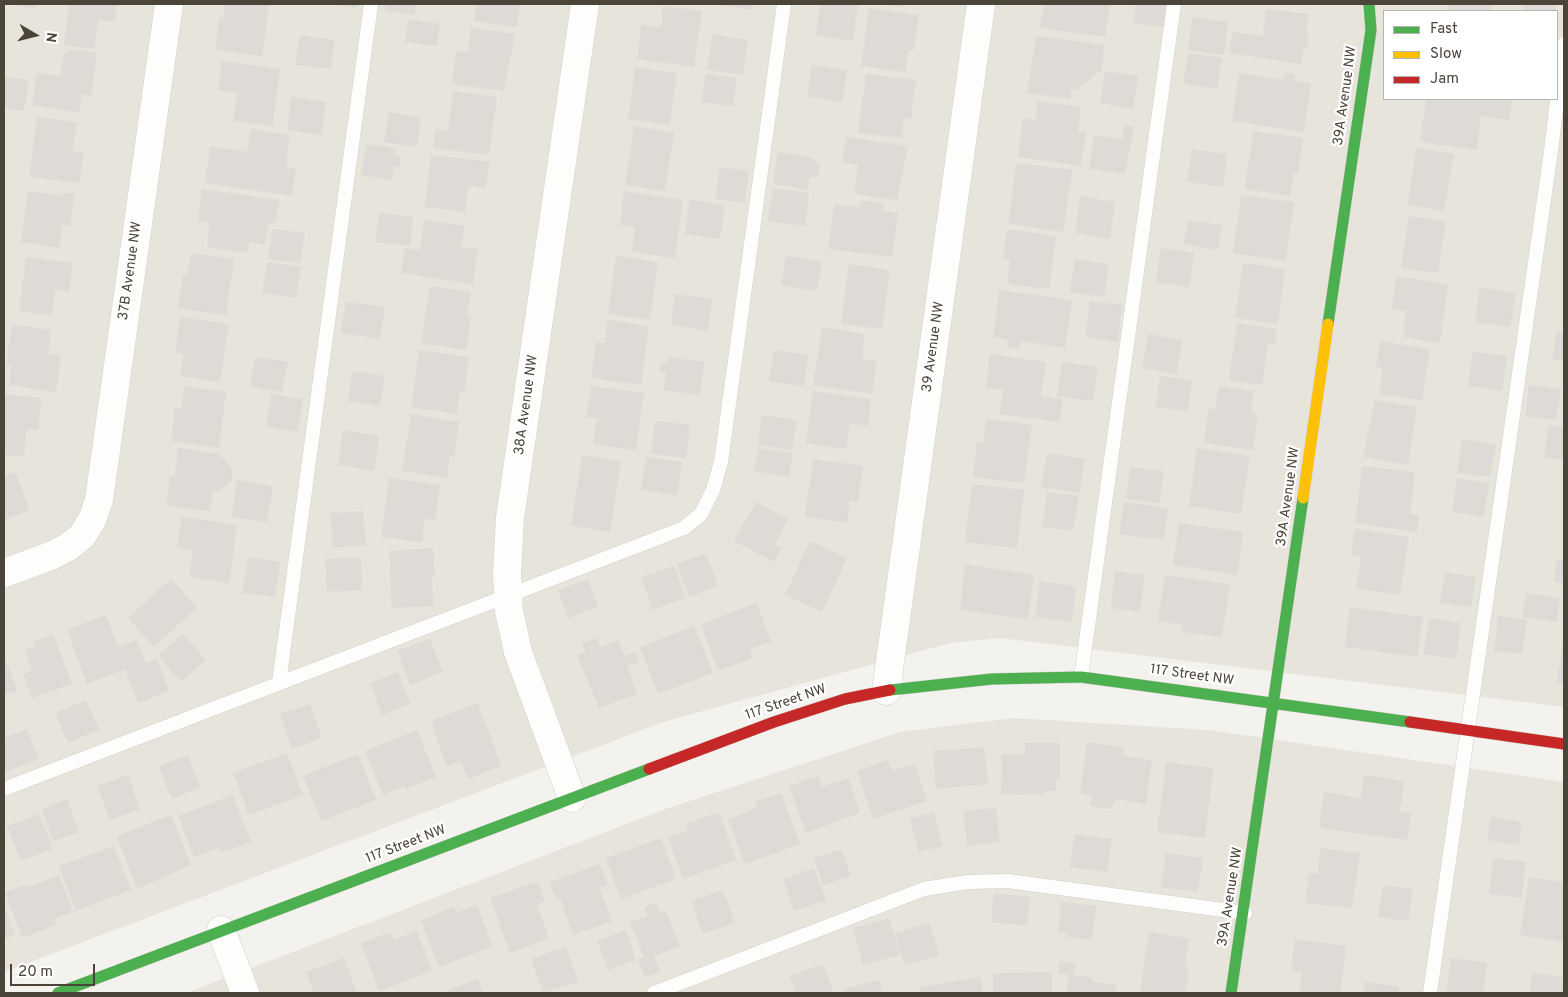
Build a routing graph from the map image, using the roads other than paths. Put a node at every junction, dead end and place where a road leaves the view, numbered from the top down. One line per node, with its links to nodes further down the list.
1 (169, 4): 11 (street, 37B Avenue NW)
2 (372, 4): 14 (lane)
3 (585, 4): 12 (street, 38A Avenue NW)
4 (784, 4): 12 (lane)
5 (981, 4): 15 (street, 39 Avenue NW)
6 (1174, 4): 13 (lane)
7 (1369, 4): 16 (street, 39A Avenue NW)
8 (1564, 44): 9 (lane)
9 (1558, 93)
10 (1557, 100): 17 (lane)
11 (4, 573)
12 (507, 595): 14 (lane); 20 (street, 38A Avenue NW)
13 (1081, 677): 15 (street, 117 Street NW); 16 (street, 117 Street NW)
14 (279, 682): 19 (lane)
15 (886, 691): 20 (street, 117 Street NW)
16 (1275, 703): 17 (street, 117 Street NW); 21 (street, 39A Avenue NW)
17 (1467, 732): 18 (street, 117 Street NW); 27 (lane)
18 (1564, 744)
19 (4, 789)
20 (572, 798): 22 (street, 117 Street NW)
21 (1245, 913): 25 (lane); 26 (street, 39A Avenue NW)
22 (221, 930): 23 (street, 117 Street NW); 24 (street)
23 (58, 993)
24 (245, 993)
25 (654, 993)
26 (1231, 993)
27 (1430, 993)

